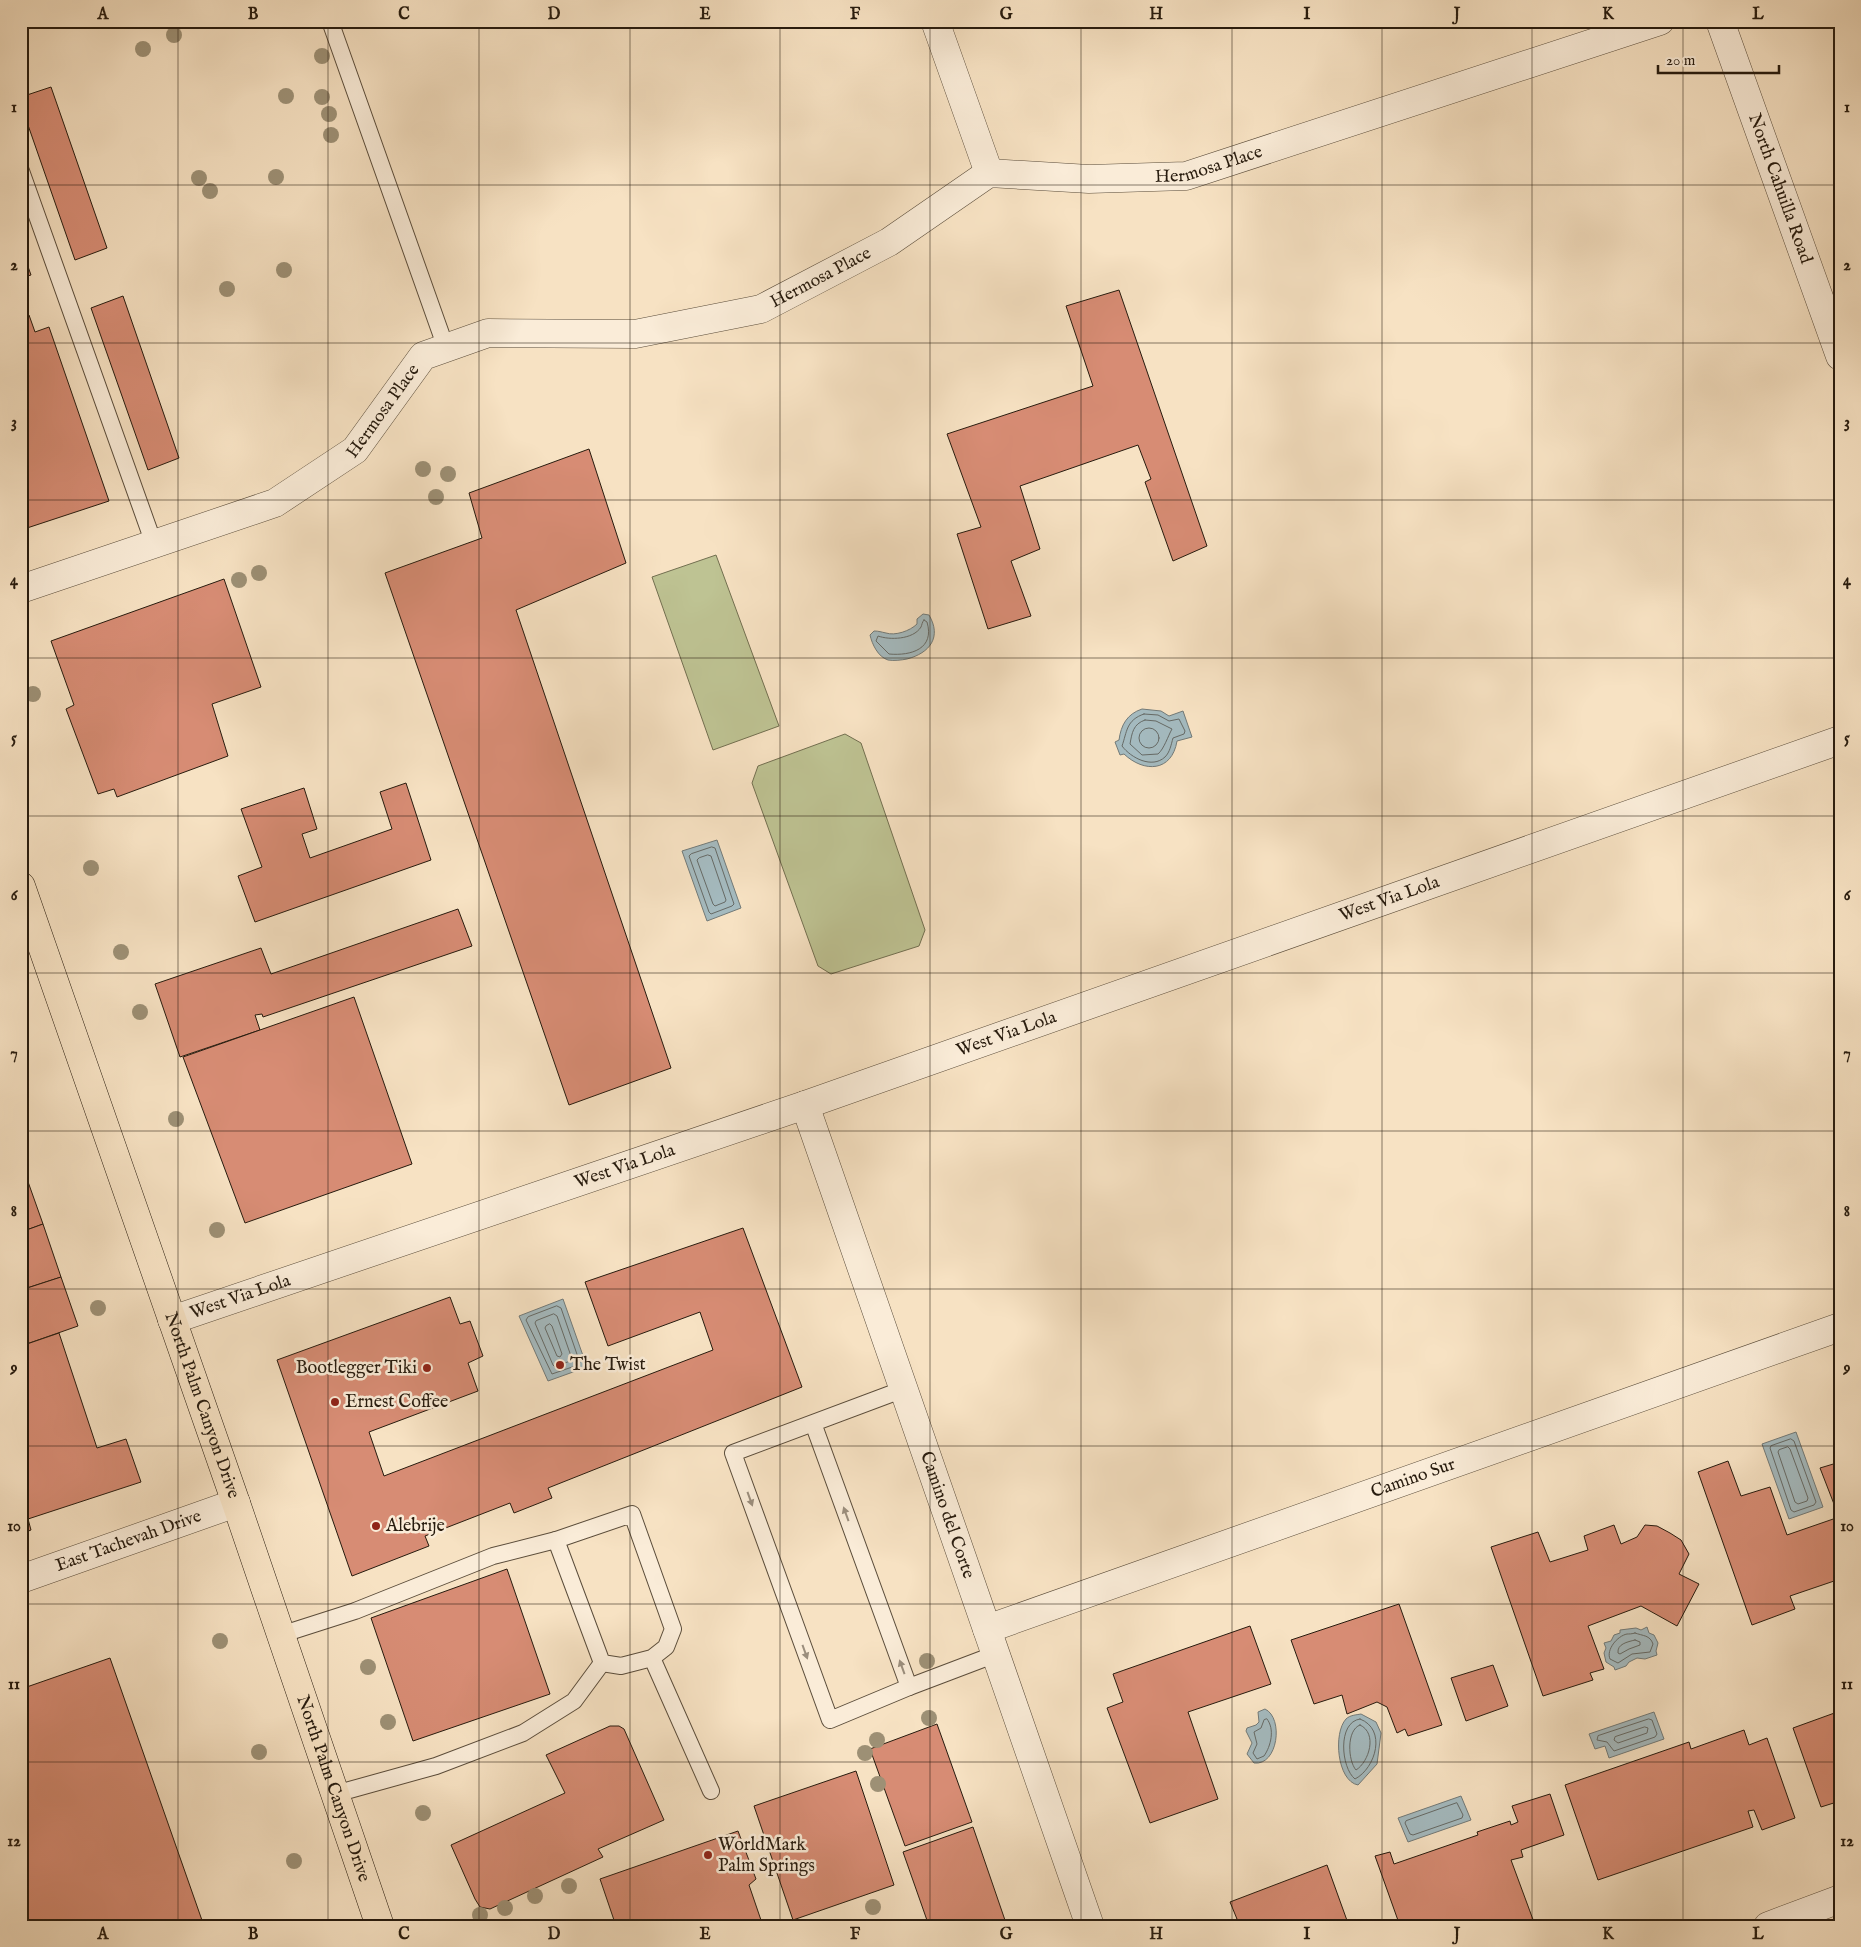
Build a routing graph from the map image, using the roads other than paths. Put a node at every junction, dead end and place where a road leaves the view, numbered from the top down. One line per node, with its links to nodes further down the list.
1 (330, 21): 7 (lane)
2 (935, 21): 6 (street)
3 (1660, 21): 6 (street, Hermosa Place)
4 (1720, 21): 8 (street, North Cahuilla Road)
5 (21, 170): 9 (lane)
6 (989, 173): 7 (street, Hermosa Place)
7 (446, 348): 9 (street, Hermosa Place)
8 (1840, 356)
9 (154, 544): 10 (street, Hermosa Place)
10 (21, 589)
11 (1840, 740): 13 (street, West Via Lola)
12 (21, 886): 14 (main road, North Palm Canyon Drive)
13 (805, 1105): 14 (street, West Via Lola); 16 (street, Camino del Corte)
14 (172, 1320): 18 (main road, North Palm Canyon Drive)
15 (1840, 1327): 22 (street, Camino Sur)
16 (904, 1390): 17 (lane); 22 (street, Camino del Corte)
17 (813, 1423): 25 (lane, one-way to 17); 25 (lane, one-way to 25)
18 (236, 1503): 20 (street, East Tachevah Drive); 21 (main road, North Palm Canyon Drive)
19 (556, 1540): 21 (lane); 23 (lane); 24 (lane)
20 (21, 1579)
21 (280, 1635): 27 (main road, North Palm Canyon Drive)
22 (991, 1641): 25 (lane); 30 (street, Camino del Corte)
23 (652, 1658): 24 (lane); 26 (lane)
24 (602, 1663): 27 (lane)
25 (910, 1687)
26 (711, 1791)
27 (335, 1794): 29 (main road, North Palm Canyon Drive)
28 (1840, 1900): 31 (street)
29 (380, 1926)
30 (1090, 1926)
31 (1768, 1926)

